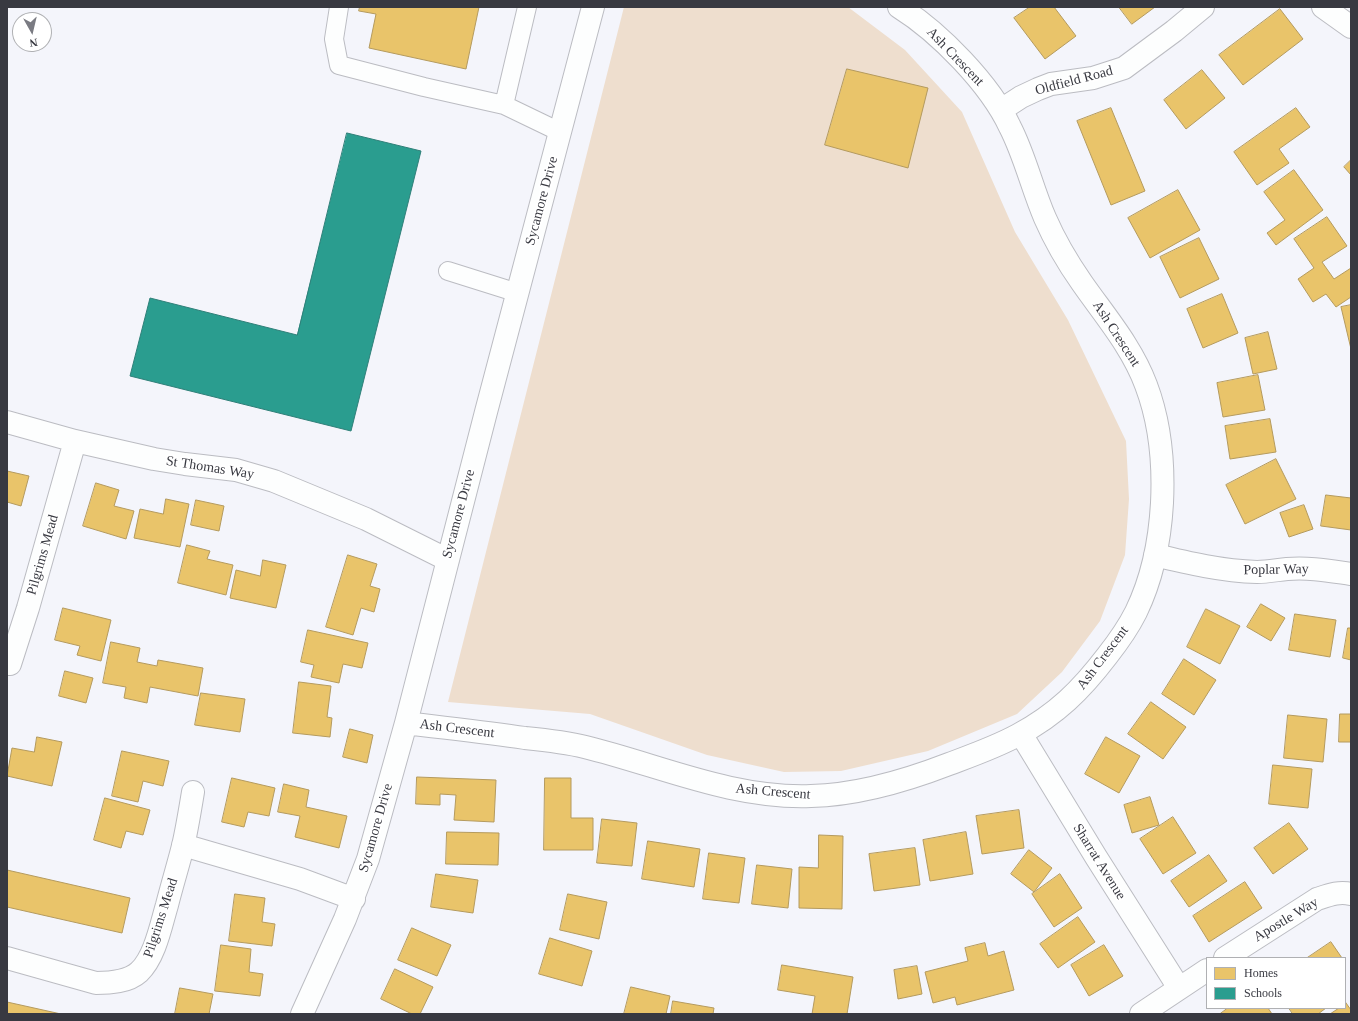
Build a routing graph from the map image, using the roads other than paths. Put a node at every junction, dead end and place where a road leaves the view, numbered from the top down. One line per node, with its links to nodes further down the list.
1 (339, 7): 8 (lane)
2 (527, 7): 8 (lane)
3 (593, 7): 10 (street, Sycamore Drive)
4 (899, 7): 9 (street, Ash Crescent)
5 (1203, 7): 9 (street, Oldfield Road)
6 (1323, 7): 7 (street)
7 (1351, 27)
8 (504, 105): 10 (lane)
9 (1001, 110): 15 (street, Ash Crescent)
10 (560, 132): 12 (street, Sycamore Drive)
11 (448, 271): 12 (lane)
12 (518, 293): 16 (street, Sycamore Drive)
13 (7, 422): 14 (street, St Thomas Way)
14 (75, 441): 16 (street, St Thomas Way); 18 (street, Pilgrims Mead)
15 (1155, 555): 17 (street, Poplar Way); 20 (street, Ash Crescent)
16 (448, 560): 19 (street, Sycamore Drive)
17 (1351, 574)
18 (7, 663)
19 (406, 723): 20 (street, Ash Crescent); 24 (street, Sycamore Drive)
20 (1021, 734): 28 (street, Sharrat Avenue)
21 (193, 792): 22 (street, Pilgrims Mead)
22 (183, 845): 24 (street); 26 (street, Pilgrims Mead)
23 (1351, 894): 25 (street, Apostle Way)
24 (354, 899): 29 (street, Sycamore Drive)
25 (1227, 957)
26 (7, 958)
27 (1206, 971): 28 (street)
28 (1179, 988): 30 (street)
29 (302, 1014)
30 (1141, 1014)

